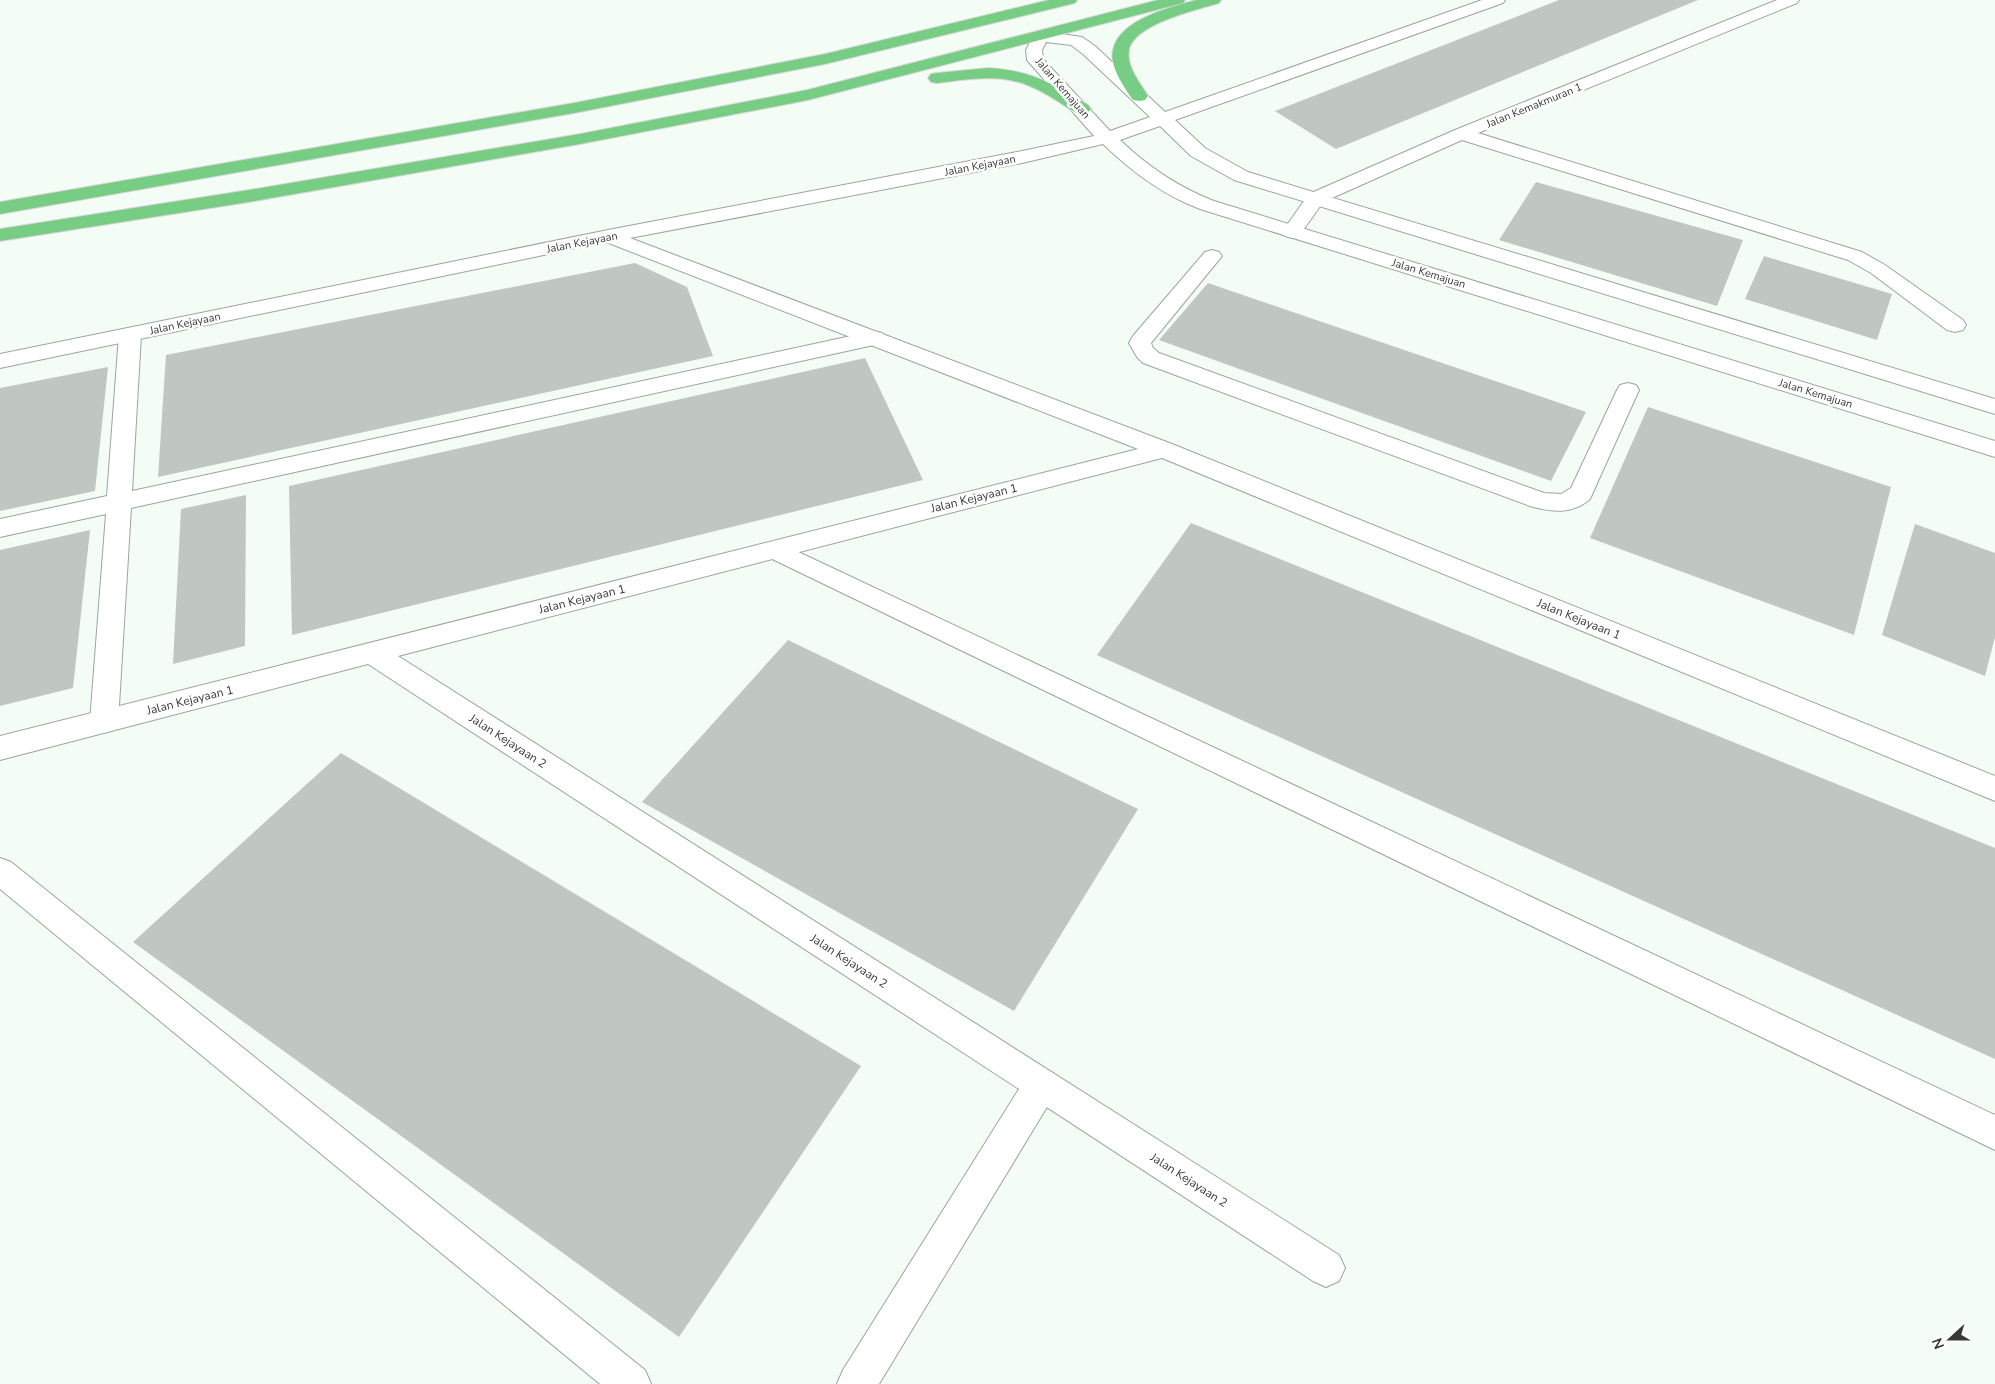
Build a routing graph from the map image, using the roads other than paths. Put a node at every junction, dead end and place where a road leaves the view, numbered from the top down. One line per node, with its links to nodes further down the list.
1 (1069, 0): 10 (highway)
2 (1116, 0): 7 (highway)
3 (1177, 0): 7 (highway)
4 (1213, 0): 9 (highway)
5 (1497, 0): 12 (street)
6 (1792, 0): 13 (street, Jalan Kemakmuran 1)
7 (1041, 36): 8 (highway); 9 (street, Jalan Kemajuan); 10 (highway); 11 (street, Jalan Kemajuan)
8 (808, 94): 11 (highway); 18 (highway)
9 (1139, 96): 12 (street, Jalan Kemajuan)
10 (574, 108): 16 (highway)
11 (1082, 109): 14 (street, Jalan Kemajuan)
12 (1163, 120): 14 (street, Jalan Kejayaan); 15 (street, Jalan Kemajuan)
13 (1461, 134): 15 (street, Jalan Kemakmuran 1); 21 (street)
14 (1108, 138): 17 (street, Jalan Kemajuan); 19 (street, Jalan Kejayaan)
15 (1316, 198): 17 (street); 26 (street, Jalan Kemajuan)
16 (0, 208)
17 (1292, 232): 27 (street, Jalan Kemajuan)
18 (0, 234)
19 (608, 236): 22 (street, Jalan Kejayaan); 23 (street, Jalan Kejayaan 1)
20 (1212, 256): 25 (street)
21 (1956, 325)
22 (130, 335): 24 (street, Jalan Kejayaan); 29 (street)
23 (874, 338): 28 (street, Jalan Kejayaan 1); 29 (street)
24 (0, 361)
25 (1628, 390)
26 (1995, 407)
27 (1995, 449)
28 (1164, 450): 31 (street, Jalan Kejayaan 1); 35 (street, Jalan Kejayaan 1)
29 (119, 502): 30 (street); 33 (street)
30 (0, 528)
31 (774, 550): 32 (street, Jalan Kejayaan 1); 38 (street)
32 (372, 653): 33 (street, Jalan Kejayaan 1); 37 (street, Jalan Kejayaan 2)
33 (104, 722): 34 (street, Jalan Kejayaan 1)
34 (0, 748)
35 (1995, 789)
36 (0, 871): 40 (street)
37 (1042, 1085): 39 (street, Jalan Kejayaan 2); 41 (street)
38 (1995, 1133)
39 (1326, 1268)
40 (631, 1384)
41 (857, 1384)

